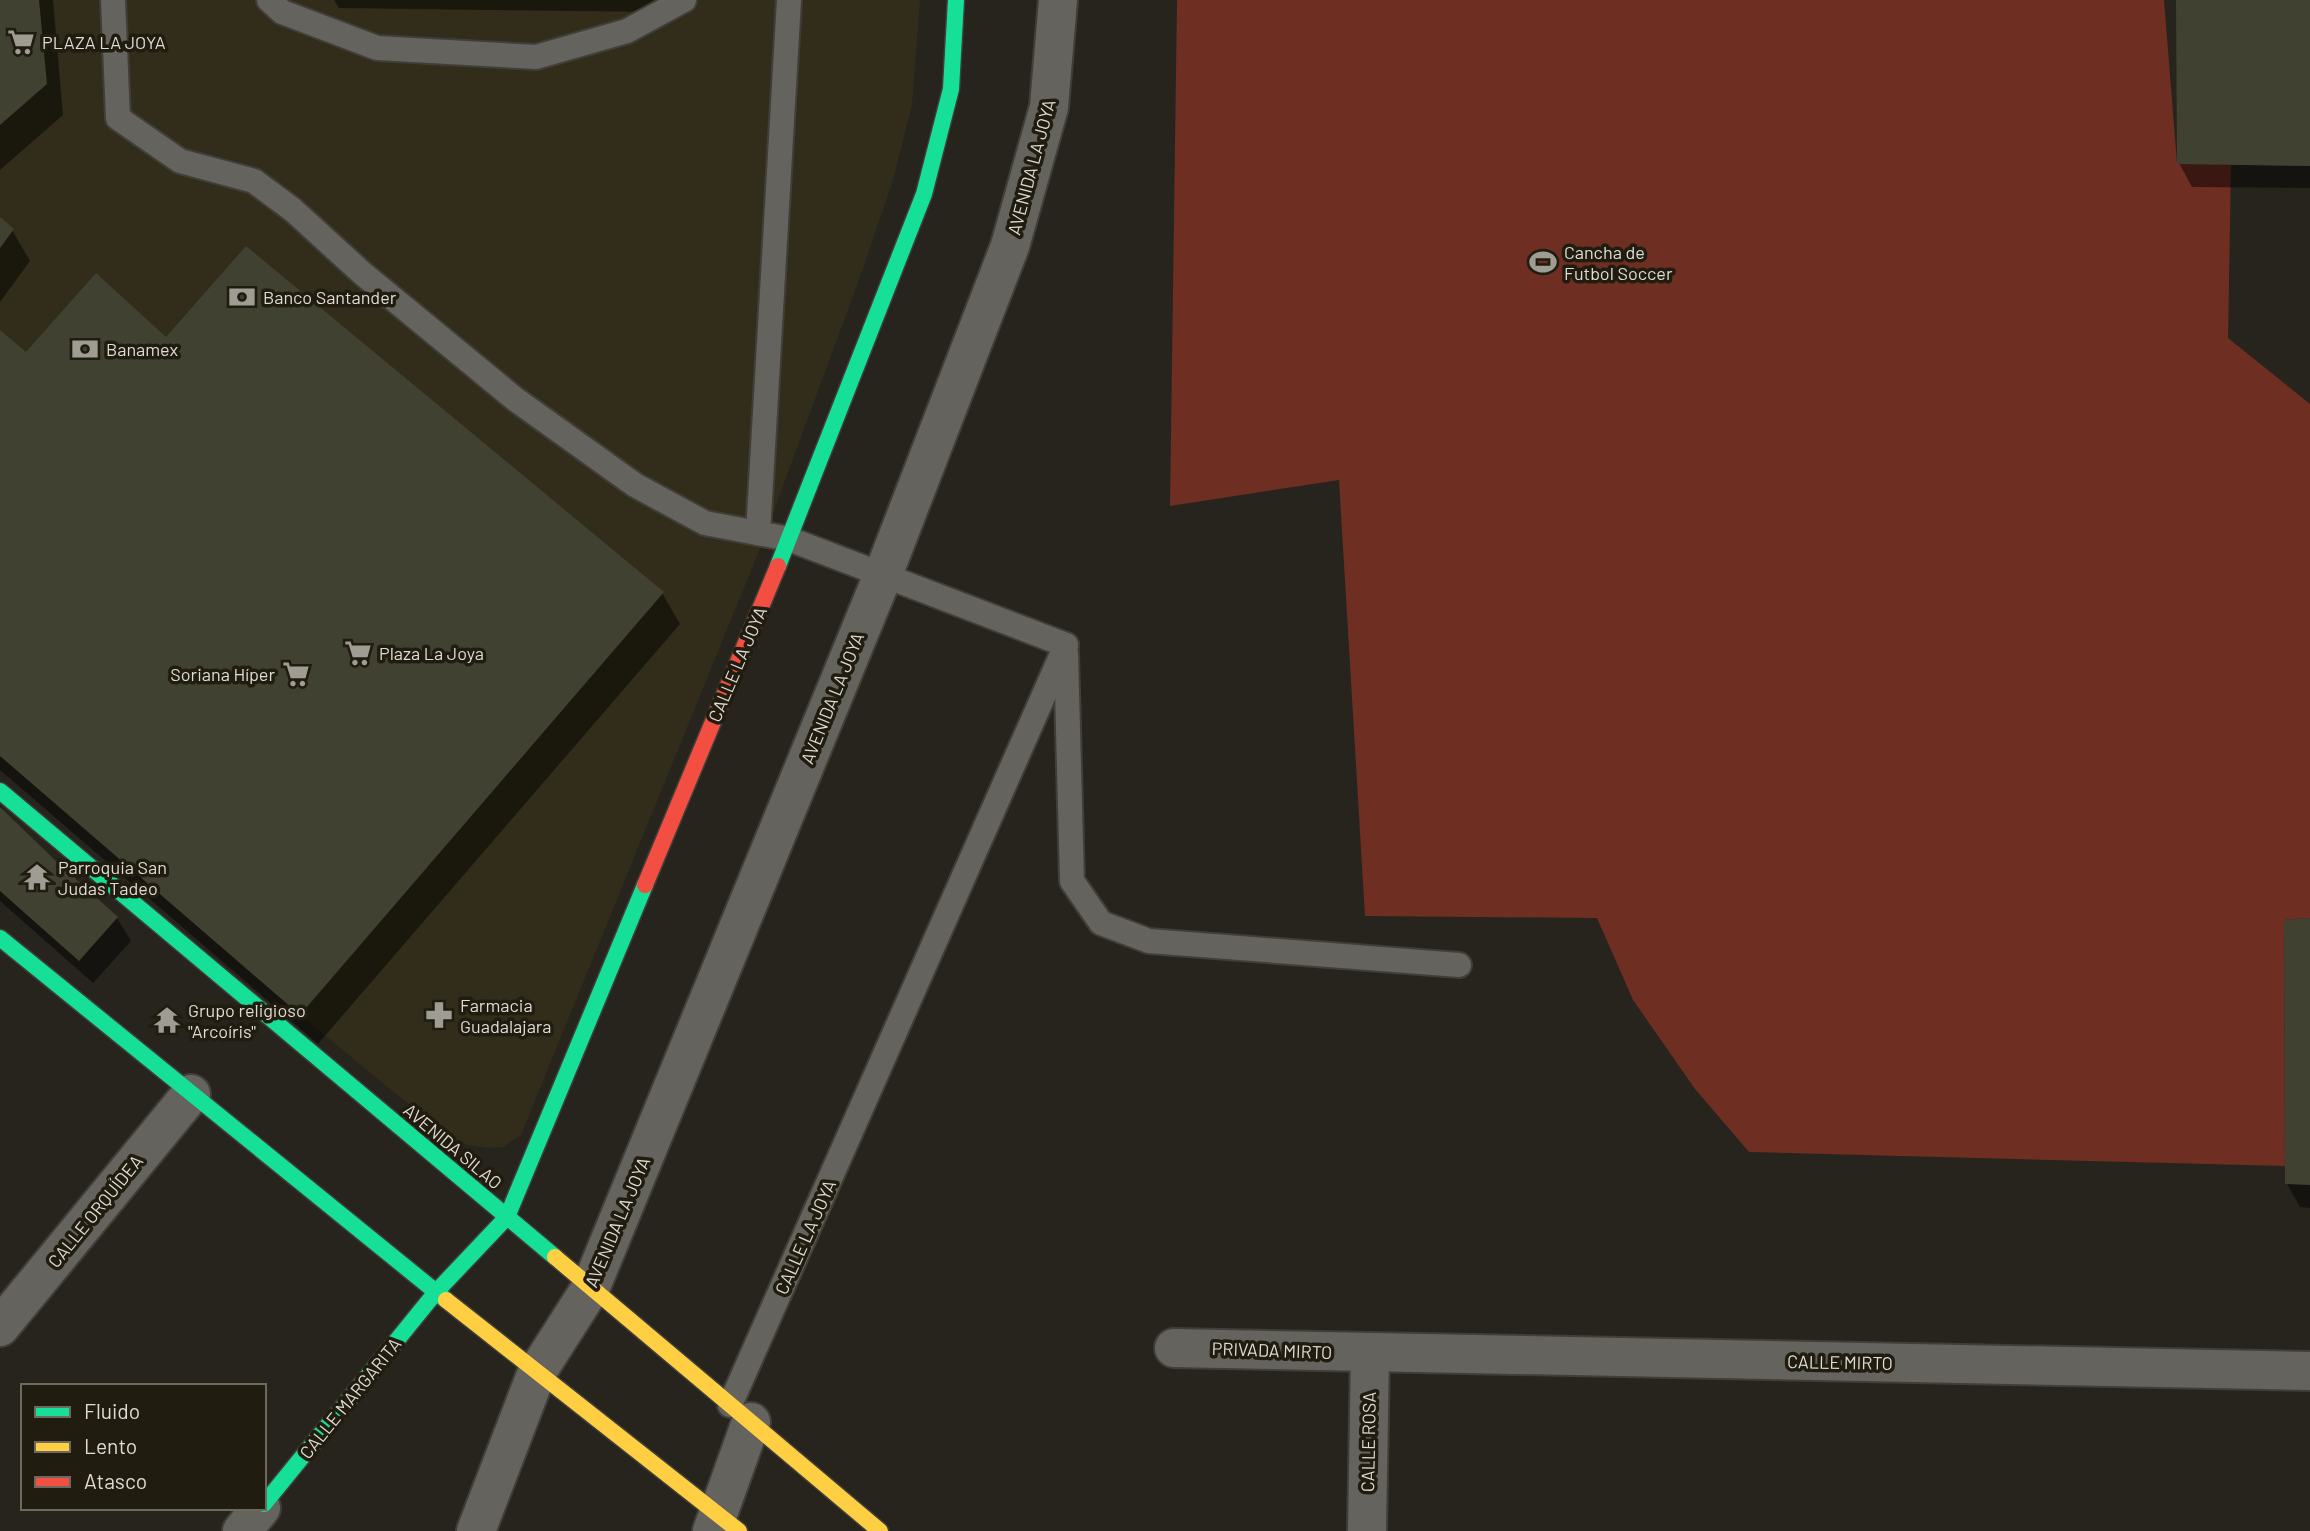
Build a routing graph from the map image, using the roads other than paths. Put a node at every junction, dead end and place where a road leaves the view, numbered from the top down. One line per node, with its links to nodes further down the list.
1 (113, 0): 7 (lane)
2 (684, 0): 6 (lane)
3 (789, 0): 7 (lane)
4 (956, 0): 8 (street, CALLE LA JOYA)
5 (1058, 0): 9 (street, AVENIDA LA JOYA)
6 (278, 4)
7 (758, 533): 8 (lane)
8 (789, 539): 9 (lane); 15 (street, CALLE LA JOYA)
9 (883, 575): 10 (lane); 16 (street, AVENIDA LA JOYA)
10 (1066, 645): 13 (lane); 23 (lane, CALLE LA JOYA)
11 (0, 791): 15 (street, AVENIDA SILAO)
12 (0, 938): 14 (street)
13 (1459, 965)
14 (191, 1094): 17 (street); 18 (street, CALLE ORQUÍDEA)
15 (507, 1217): 16 (street, AVENIDA SILAO); 17 (street, CALLE LA JOYA)
16 (590, 1289): 22 (street, AVENIDA LA JOYA); 23 (street, AVENIDA SILAO)
17 (436, 1292): 22 (street); 24 (street, CALLE MARGARITA)
18 (0, 1327)
19 (1174, 1348): 20 (street, PRIVADA MIRTO)
20 (1370, 1353): 21 (street, CALLE MIRTO); 30 (street, CALLE ROSA)
21 (2310, 1371)
22 (537, 1372): 26 (street); 28 (street, AVENIDA LA JOYA)
23 (740, 1414): 26 (street); 29 (street, AVENIDA SILAO)
24 (266, 1502)
25 (259, 1510): 27 (street)
26 (723, 1525)
27 (242, 1531)
28 (476, 1531)
29 (880, 1531)
30 (1367, 1531)

